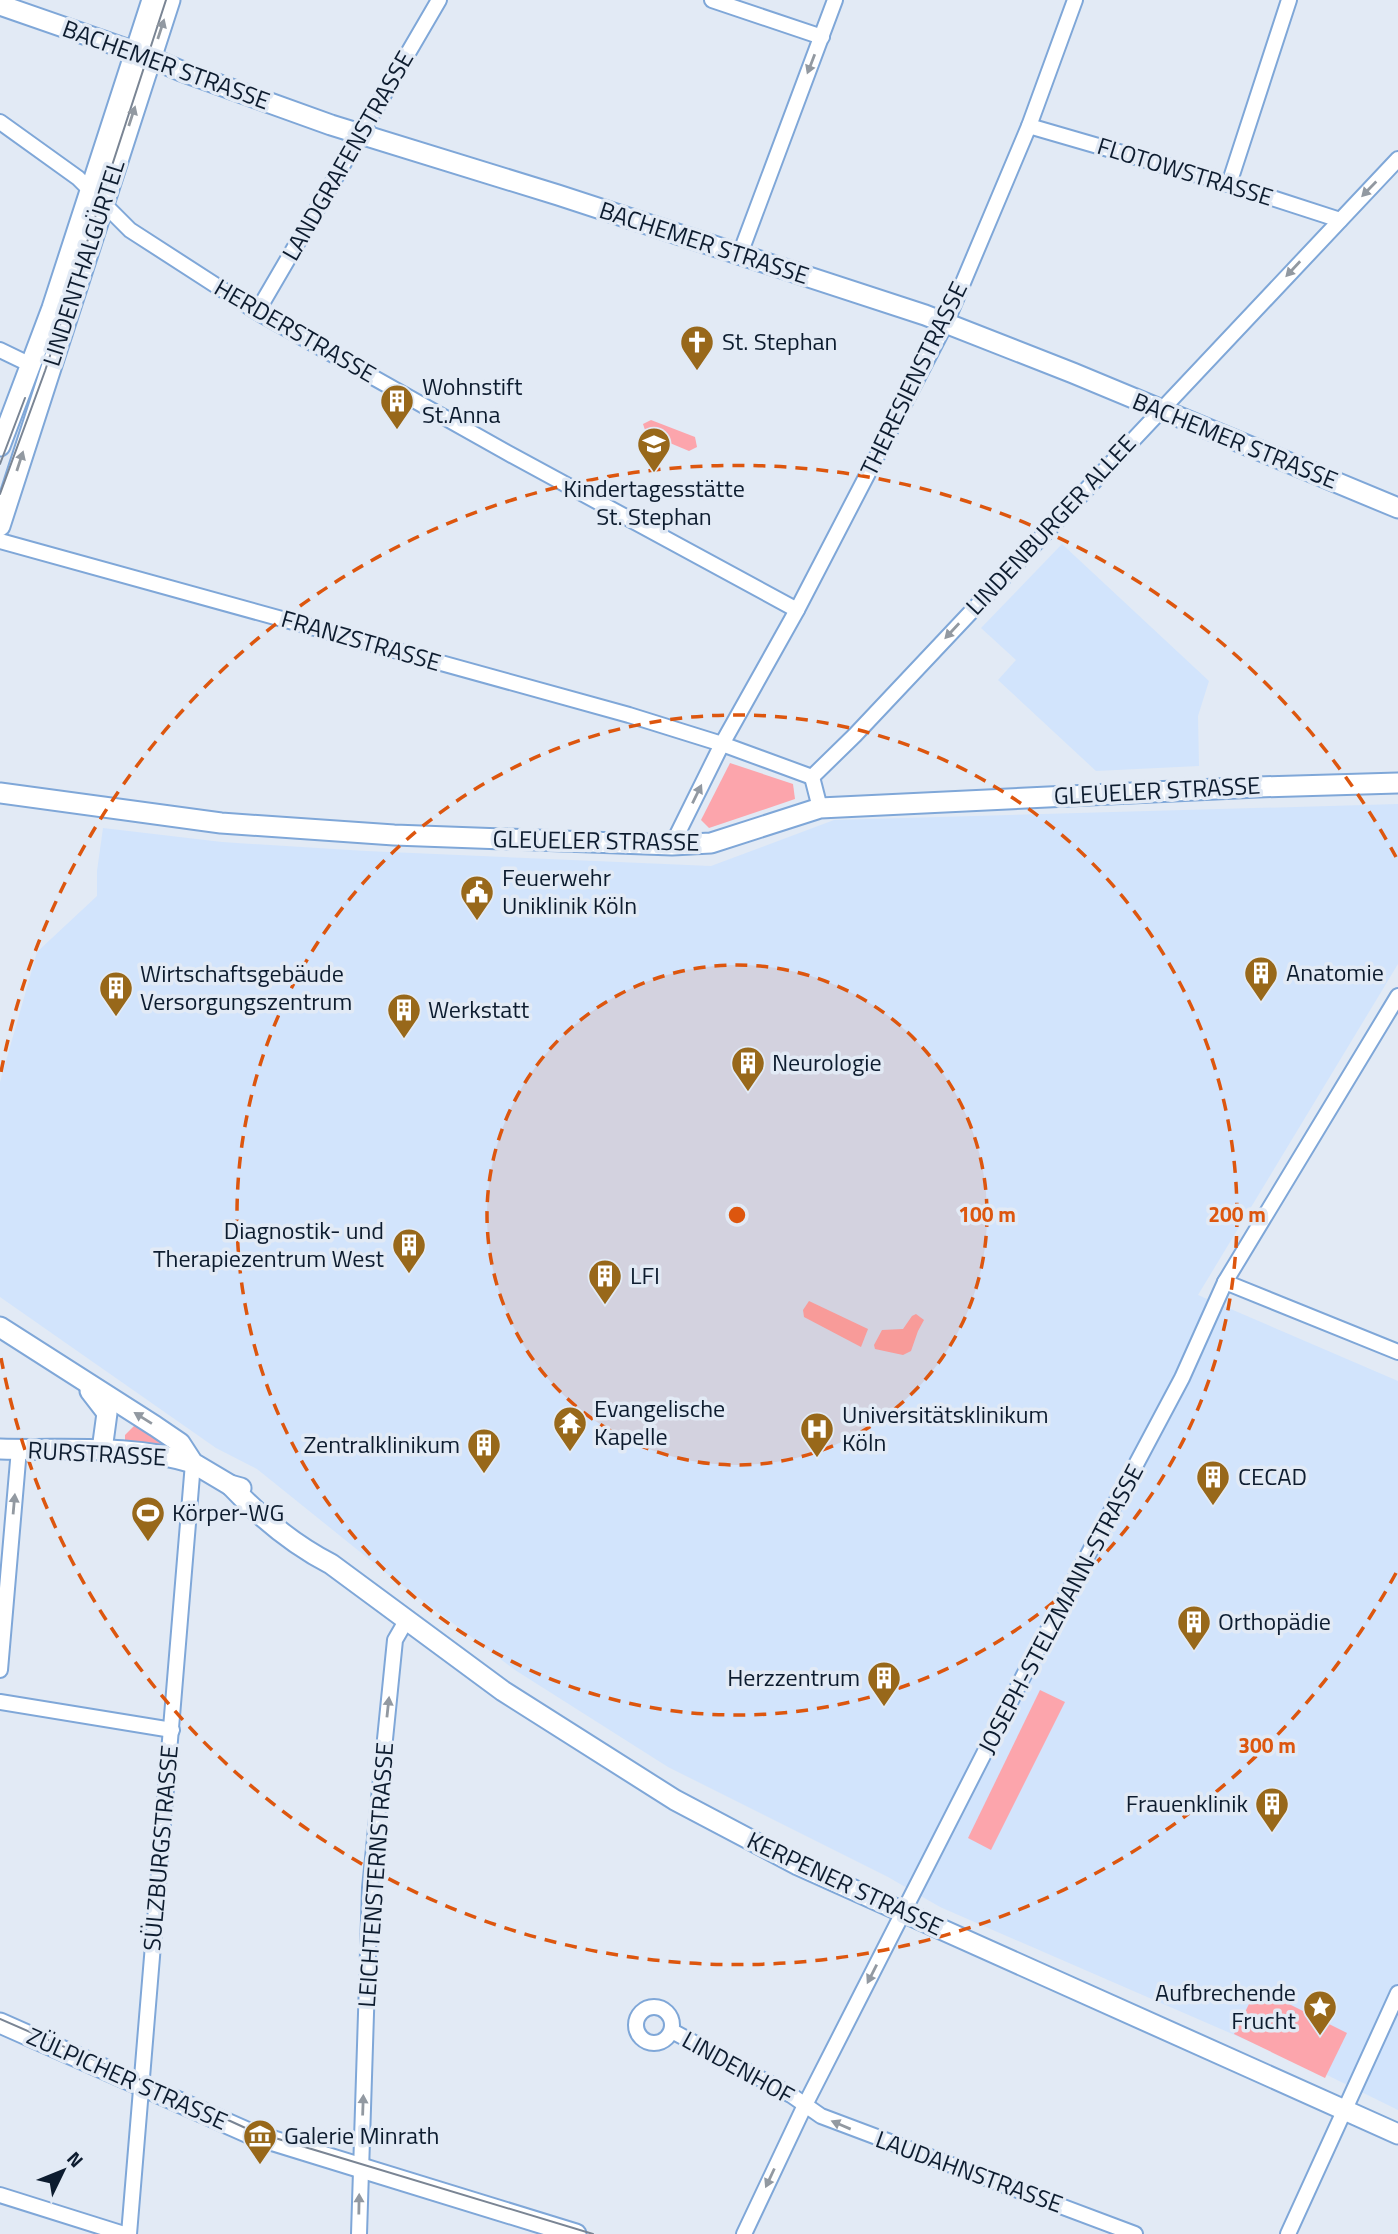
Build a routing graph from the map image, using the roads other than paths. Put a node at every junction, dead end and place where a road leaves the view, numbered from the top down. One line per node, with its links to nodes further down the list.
1 (152, 0): 10 (street, LINDENTHALGÜRTEL)
2 (170, 0): 10 (street, LINDENTHALGÜRTEL, one-way to 2)
3 (439, 0): 13 (street, LANDGRAFENSTRASSE)
4 (712, 0): 9 (street)
5 (835, 0): 9 (street)
6 (1075, 0): 12 (street, THERESIENSTRASSE)
7 (1289, 0): 15 (street)
8 (0, 5): 10 (street, BACHEMER STRASSE)
9 (822, 37): 18 (street, one-way to 18)
10 (143, 55): 13 (street, BACHEMER STRASSE); 16 (street, LINDENTHALGÜRTEL)
11 (0, 122): 16 (street, HERDERSTRASSE)
12 (1029, 125): 15 (street, FLOTOWSTRASSE); 20 (street, THERESIENSTRASSE)
13 (361, 133): 18 (street, BACHEMER STRASSE); 19 (street, LANDGRAFENSTRASSE)
14 (1398, 159): 17 (street, LINDENBURGER ALLEE, one-way to 17)
15 (1229, 184): 17 (street, FLOTOWSTRASSE)
16 (96, 197): 19 (street, HERDERSTRASSE); 22 (street, LINDENTHALGÜRTEL); 26 (street, LINDENTHALGÜRTEL, one-way to 16)
17 (1340, 220): 23 (street, LINDENBURGER ALLEE, one-way to 23)
18 (740, 254): 20 (street, BACHEMER STRASSE)
19 (257, 312): 28 (street, HERDERSTRASSE)
20 (946, 323): 23 (street, BACHEMER STRASSE); 28 (street, THERESIENSTRASSE)
21 (0, 350): 22 (street)
22 (32, 365): 24 (street, LINDENTHALGÜRTEL)
23 (1159, 411): 25 (street, BACHEMER STRASSE); 30 (street, LINDENBURGER ALLEE, one-way to 30)
24 (0, 446)
25 (1398, 508)
26 (0, 526)
27 (0, 541): 29 (street, FRANZSTRASSE)
28 (797, 610): 29 (street, THERESIENSTRASSE)
29 (722, 744): 30 (street, FRANZSTRASSE); 34 (street, THERESIENSTRASSE, one-way to 29)
30 (812, 778): 33 (street)
31 (1398, 783): 33 (street, GLEUELER STRASSE)
32 (0, 793): 34 (street, GLEUELER STRASSE)
33 (820, 808): 34 (street, GLEUELER STRASSE)
34 (672, 845)
35 (1398, 996): 36 (street, JOSEPH-STELZMANN-STRASSE)
36 (1225, 1282): 38 (street); 47 (street, JOSEPH-STELZMANN-STRASSE)
37 (0, 1327): 39 (street, KERPENER STRASSE)
38 (1398, 1352)
39 (80, 1380): 41 (street, KERPENER STRASSE); 42 (street, KERPENER STRASSE, one-way to 39)
40 (9, 1449): 41 (street, RURSTRASSE); 44 (street, one-way to 40)
41 (102, 1450): 42 (street, RURSTRASSE)
42 (193, 1463): 43 (street, KERPENER STRASSE); 46 (street, SÜLZBURGSTRASSE)
43 (406, 1621): 47 (street, KERPENER STRASSE); 55 (street, LEICHTENSTERNSTRASSE, one-way to 43)
44 (0, 1670)
45 (0, 1702): 46 (street)
46 (172, 1730): 51 (street, SÜLZBURGSTRASSE)
47 (903, 1914): 52 (street, JOSEPH-STELZMANN-STRASSE, one-way to 52); 53 (street, KERPENER STRASSE)
48 (1398, 1993): 53 (street)
49 (0, 2023): 51 (street, ZÜLPICHER STRASSE)
50 (672, 2031): 52 (street, LINDENHOF)
51 (141, 2084): 55 (street, ZÜLPICHER STRASSE); 58 (street, SÜLZBURGSTRASSE)
52 (805, 2105): 61 (street, JOSEPH-STELZMANN-STRASSE, one-way to 61); 62 (street, LAUDAHNSTRASSE, one-way to 52)
53 (1344, 2108): 54 (street, KERPENER STRASSE); 63 (street)
54 (1398, 2134)
55 (361, 2171): 57 (street, ZÜLPICHER STRASSE); 59 (street, LEICHTENSTERNSTRASSE, one-way to 55)
56 (0, 2195): 58 (street)
57 (545, 2229): 60 (street, ZÜLPICHER STRASSE)
58 (126, 2234)
59 (359, 2234)
60 (576, 2234)
61 (744, 2234)
62 (1135, 2234)
63 (1288, 2234)

